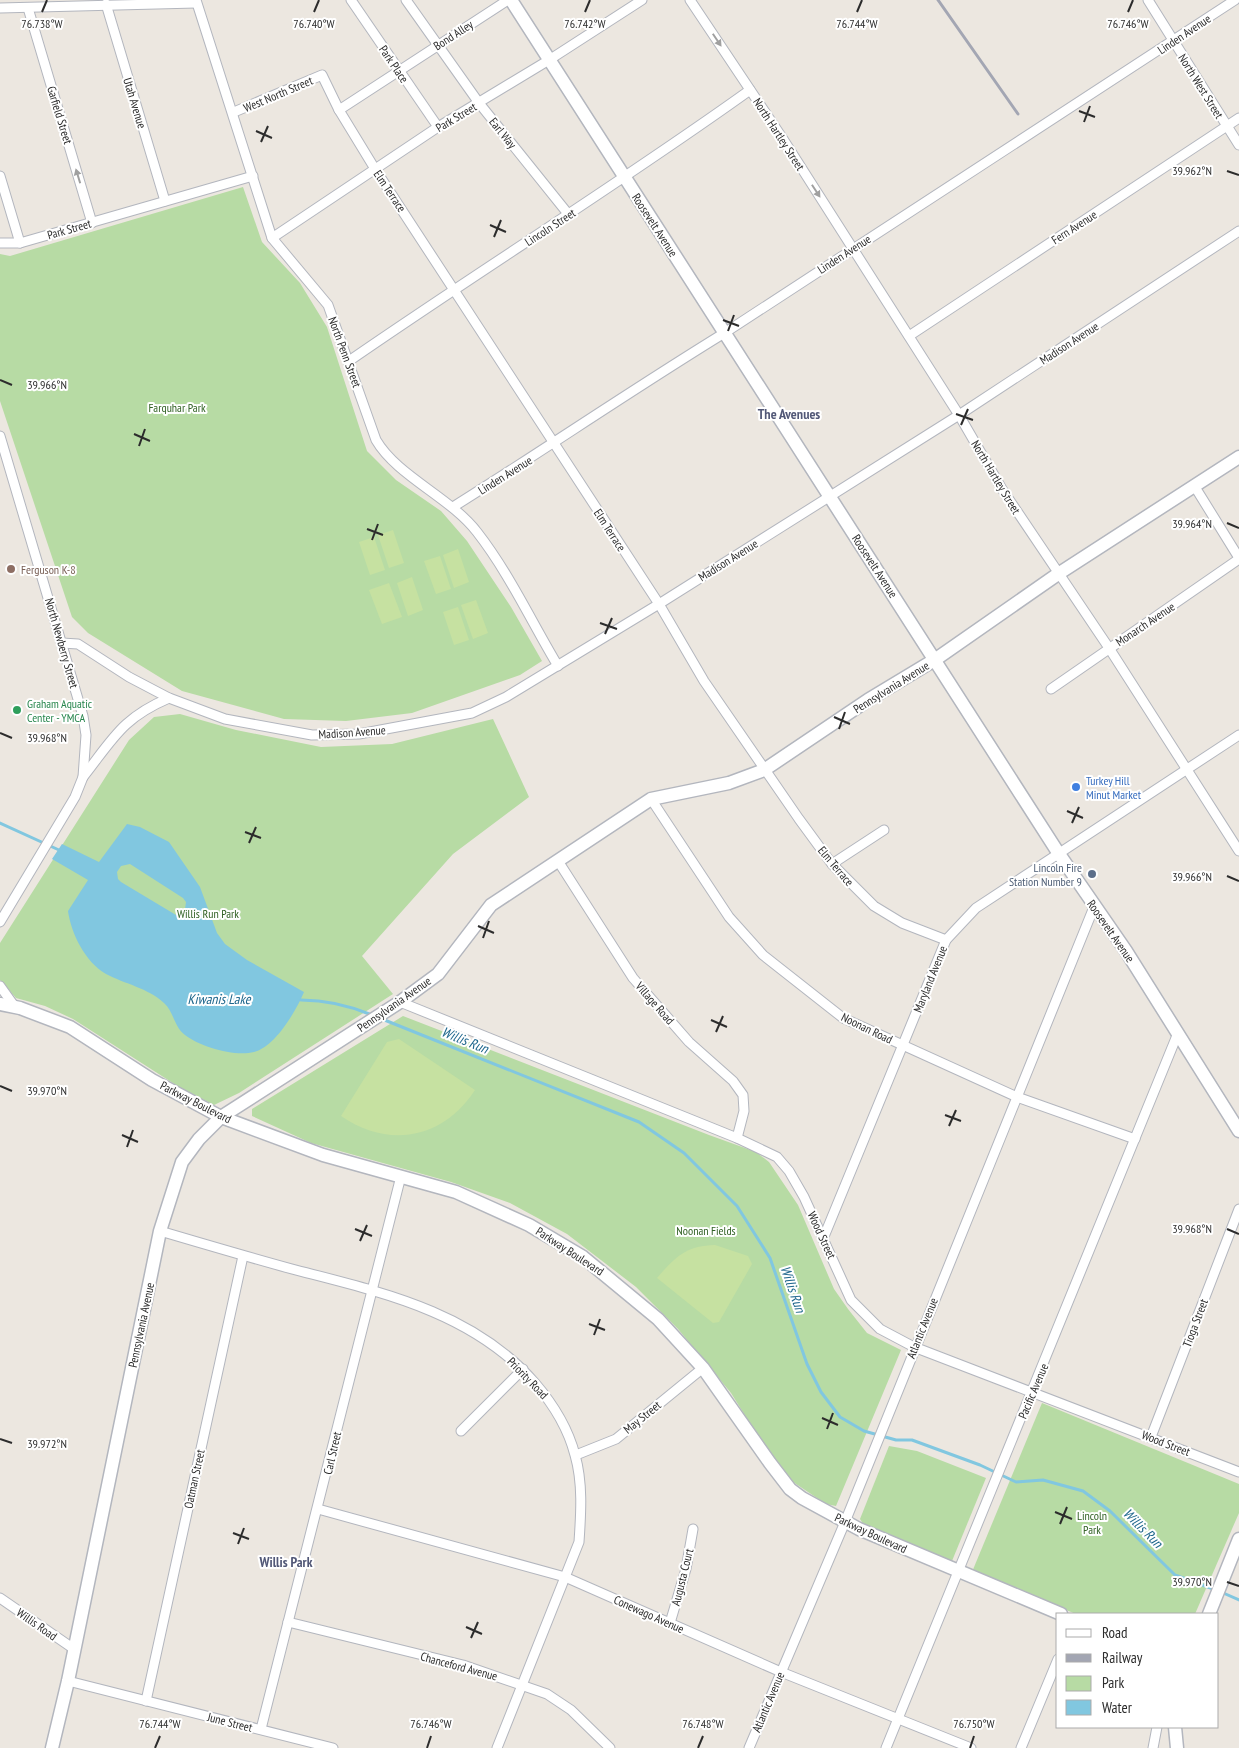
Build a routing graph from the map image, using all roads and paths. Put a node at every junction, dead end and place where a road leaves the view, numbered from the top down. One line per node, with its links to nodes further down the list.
1 (351, 0): 15 (street, Park Place)
2 (406, 0): 13 (street, Earl Way)
3 (510, 0): 13 (street, Bond Alley); 14 (street, Roosevelt Avenue)
4 (642, 0): 14 (street, Park Street)
5 (690, 0): 17 (street, North Hartley Street, one-way to 17)
6 (1148, 0): 12 (street, North West Street)
7 (1235, 0): 12 (street, Linden Avenue)
8 (196, 2): 9 (street); 20 (street, North Penn Street)
9 (106, 4): 11 (street); 29 (street, Utah Avenue)
10 (0, 8): 11 (street)
11 (28, 8): 31 (street, Garfield Street, one-way to 11)
12 (1174, 42): 22 (street, North West Street); 36 (street, Linden Avenue)
13 (438, 44): 15 (street, Bond Alley); 18 (street, Earl Way)
14 (549, 60): 18 (street, Park Street); 28 (street, Roosevelt Avenue)
15 (399, 71): 19 (street, Bond Alley); 23 (street, Park Place)
16 (322, 75): 19 (street, Elm Terrace); 20 (street, West North Street)
17 (750, 90): 28 (street, Lincoln Street); 36 (street, North Hartley Street, one-way to 36)
18 (479, 103): 23 (street, Park Street); 30 (street, Earl Way)
19 (339, 110): 25 (street, Elm Terrace)
20 (234, 112): 27 (street, North Penn Street)
21 (1239, 118): 22 (street, Fern Avenue)
22 (1227, 126): 24 (street, North West Street); 39 (street, Fern Avenue)
23 (438, 128): 25 (street, Park Street)
24 (1239, 146)
25 (375, 169): 33 (street, Park Street); 37 (street, Elm Terrace)
26 (0, 176): 35 (street)
27 (253, 176): 29 (street, Park Street); 33 (street, North Penn Street)
28 (623, 176): 30 (street, Lincoln Street); 38 (street, Roosevelt Avenue)
29 (165, 201): 31 (street, Park Street)
30 (569, 215): 37 (street, Lincoln Street)
31 (92, 223): 35 (street, Park Street)
32 (1239, 231): 41 (street, Madison Avenue)
33 (272, 238): 40 (street, North Penn Street)
34 (0, 243): 35 (street, Park Street)
35 (20, 243)
36 (853, 249): 38 (street, Linden Avenue); 39 (street, North Hartley Street)
37 (454, 288): 40 (street, Lincoln Street); 43 (street, Elm Terrace)
38 (726, 332): 43 (street, Linden Avenue); 46 (street, Roosevelt Avenue)
39 (909, 336): 41 (street, North Hartley Street)
40 (349, 361): 47 (street, North Penn Street)
41 (959, 415): 46 (street, Madison Avenue); 49 (street, North Hartley Street)
42 (0, 436): 51 (street, North Newberry Street)
43 (553, 444): 47 (street, Linden Avenue); 50 (street, Elm Terrace)
44 (1239, 458): 45 (street, Pennsylvania Avenue)
45 (1195, 487): 48 (street); 49 (street, Pennsylvania Avenue)
46 (830, 496): 50 (street, Madison Avenue); 53 (street, Roosevelt Avenue)
47 (453, 507): 54 (street, North Penn Street)
48 (1239, 558): 52 (street, Monarch Avenue)
49 (1058, 574): 52 (street, North Hartley Street); 53 (street, Pennsylvania Avenue)
50 (659, 604): 54 (street, Madison Avenue); 59 (street, Elm Terrace)
51 (62, 643): 56 (street, Madison Avenue); 60 (street, North Newberry Street)
52 (1109, 648): 55 (street, Monarch Avenue); 58 (street, North Hartley Street)
53 (936, 659): 59 (street, Pennsylvania Avenue); 64 (street, Roosevelt Avenue)
54 (558, 666): 56 (street, Madison Avenue)
55 (1051, 689)
56 (169, 698): 60 (street)
57 (1239, 735): 58 (street, Maryland Avenue)
58 (1188, 769): 63 (street, North Hartley Street); 64 (street, Maryland Avenue)
59 (764, 770): 61 (street, Pennsylvania Avenue); 66 (street, Elm Terrace)
60 (83, 777): 68 (street, North Newberry Street)
61 (651, 799): 65 (street, Pennsylvania Avenue); 75 (street, Noonan Road)
62 (884, 830): 66 (street)
63 (1239, 851)
64 (1059, 854): 67 (street, Roosevelt Avenue); 69 (street, Maryland Avenue)
65 (558, 861): 72 (street, Pennsylvania Avenue); 79 (street, Village Road)
66 (832, 864): 69 (street, Elm Terrace)
67 (1094, 907): 74 (street, Roosevelt Avenue); 76 (street, Atlantic Avenue)
68 (0, 922)
69 (946, 940): 75 (street, Maryland Avenue)
70 (0, 986): 73 (street)
71 (0, 1004): 73 (street, Parkway Boulevard)
72 (395, 1006): 77 (street, Pennsylvania Avenue); 79 (street, Wood Street)
73 (15, 1007): 77 (street, Parkway Boulevard)
74 (1178, 1034): 78 (street, Roosevelt Avenue); 80 (street, Pacific Avenue)
75 (903, 1046): 76 (street, Noonan Road); 84 (street, Maryland Avenue)
76 (1016, 1096): 80 (street, Noonan Road); 87 (street, Atlantic Avenue)
77 (221, 1117): 81 (street, Parkway Boulevard); 83 (street, Pennsylvania Avenue)
78 (1239, 1131)
79 (737, 1138): 84 (street, Wood Street)
80 (1135, 1139): 90 (street, Pacific Avenue)
81 (401, 1176): 86 (street, Carl Street); 88 (street, Parkway Boulevard)
82 (1239, 1209): 92 (street, Tioga Street)
83 (160, 1231): 85 (street, Priority Road); 106 (street, Pennsylvania Avenue)
84 (824, 1239): 87 (street, Wood Street)
85 (243, 1256): 86 (street, Priority Road); 111 (street, Oatman Street)
86 (370, 1290): 89 (street, Priority Road); 95 (street, Carl Street)
87 (914, 1347): 90 (street, Wood Street); 96 (street, Atlantic Avenue)
88 (703, 1368): 93 (street, May Street); 96 (street, Parkway Boulevard)
89 (523, 1369): 91 (street); 93 (street, Priority Road)
90 (1033, 1392): 92 (street, Wood Street); 99 (street, Pacific Avenue)
91 (461, 1432)
92 (1150, 1437): 94 (street, Wood Street)
93 (576, 1455): 100 (street, Priority Road)
94 (1239, 1472)
95 (318, 1510): 100 (street, Conewago Avenue); 104 (street, Carl Street)
96 (845, 1522): 99 (street, Parkway Boulevard); 108 (street, Atlantic Avenue)
97 (693, 1530): 105 (street, Augusta Court)
98 (1239, 1539): 103 (street)
99 (958, 1571): 102 (street, Parkway Boulevard); 112 (street, Pacific Avenue)
100 (565, 1577): 105 (street, Conewago Avenue); 110 (street, Priority Road)
101 (0, 1598): 106 (street, Willis Road)
102 (1059, 1613)
103 (1209, 1613)
104 (288, 1622): 110 (street, Chanceford Avenue); 115 (street, Carl Street)
105 (670, 1623): 108 (street, Conewago Avenue)
106 (74, 1649): 109 (street, Pennsylvania Avenue)
107 (1056, 1664): 123 (street)
108 (780, 1672): 112 (street, Conewago Avenue); 120 (street, Atlantic Avenue)
109 (68, 1681): 111 (street, June Street); 116 (street, Pennsylvania Avenue)
110 (522, 1684): 118 (street, Priority Road); 119 (street, Chanceford Avenue)
111 (146, 1701): 115 (street, June Street)
112 (898, 1718): 121 (street, Pacific Avenue); 122 (street, Conewago Avenue)
113 (1156, 1728): 124 (street)
114 (1175, 1728): 125 (street)
115 (261, 1729): 117 (street, June Street)
116 (52, 1748)
117 (333, 1748)
118 (497, 1748)
119 (610, 1748)
120 (749, 1748)
121 (886, 1748)
122 (971, 1748)
123 (1021, 1748)
124 (1153, 1748)
125 (1177, 1748)

